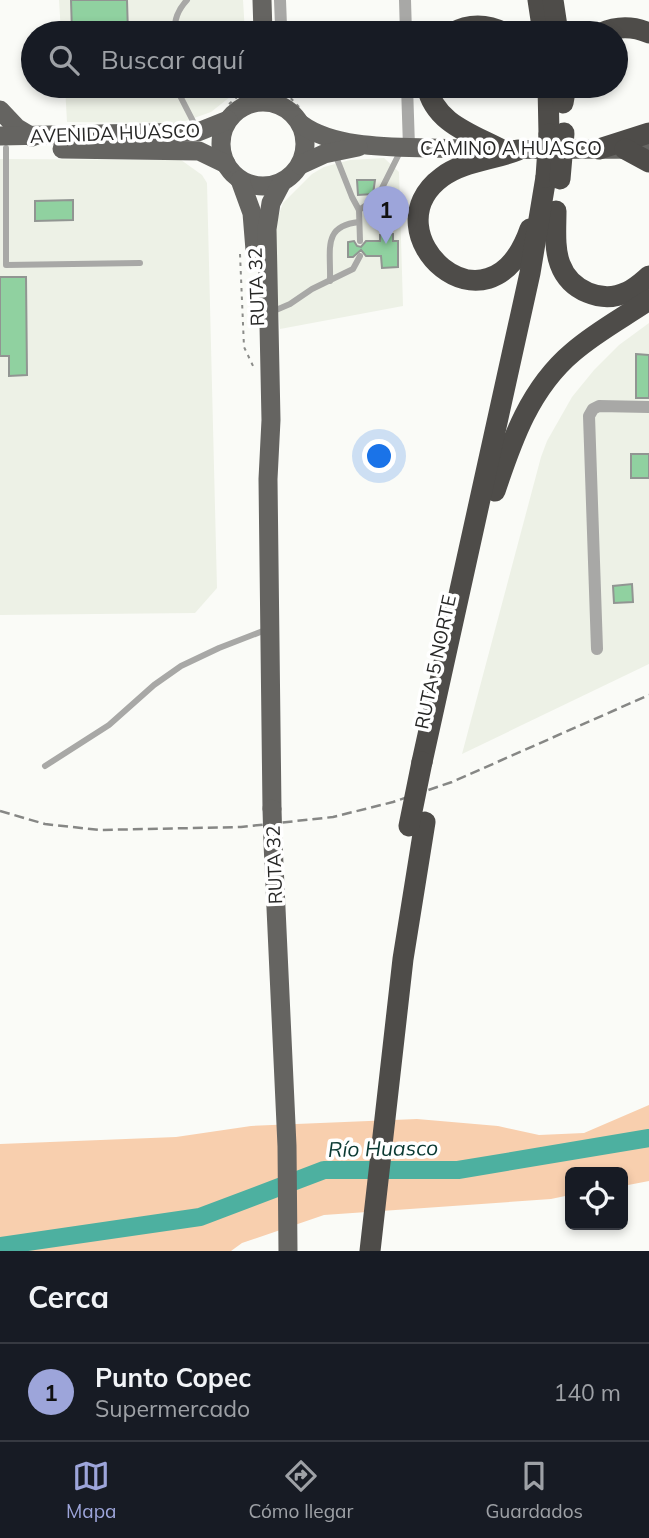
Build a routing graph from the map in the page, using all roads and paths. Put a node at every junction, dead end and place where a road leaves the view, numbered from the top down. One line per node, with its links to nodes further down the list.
1 (187, 0): 8 (lane)
2 (251, 0): 9 (main road)
3 (262, 0): 10 (main road)
4 (280, 0): 11 (street)
5 (405, 0): 12 (street)
6 (538, 0): 13 (highway)
7 (553, 0): 14 (highway)
8 (175, 21)
9 (254, 21)
10 (258, 21)
11 (281, 21)
12 (405, 21)
13 (541, 21)
14 (556, 21)
15 (628, 27): 16 (highway)
16 (649, 33)
17 (181, 98): 28 (lane)
18 (248, 98): 22 (main road)
19 (281, 98): 23 (main road)
20 (407, 98): 33 (street)
21 (431, 98): 37 (highway)
22 (246, 105): 23 (main road); 26 (main road)
23 (288, 109): 27 (main road)
24 (0, 110): 30 (main road)
25 (559, 110): 44 (highway, RUTA 5 NORTE, bridge)
26 (228, 120): 28 (main road, AVENIDA HUASCO); 40 (main road)
27 (301, 124): 32 (main road, CAMINO A HUASCO); 41 (main road)
28 (198, 132): 30 (main road, AVENIDA HUASCO)
29 (649, 133): 34 (highway)
30 (32, 137): 31 (main road, AVENIDA HUASCO)
31 (2, 144): 40 (main road, AVENIDA HUASCO); 51 (lane)
32 (373, 145): 33 (main road, CAMINO A HUASCO); 38 (main road, CAMINO A HUASCO)
33 (406, 147): 37 (main road, CAMINO A HUASCO); 45 (lane)
34 (599, 149): 35 (main road, CAMINO A HUASCO); 37 (main road, CAMINO A HUASCO)
35 (625, 149): 36 (main road, CAMINO A HUASCO); 39 (highway)
36 (649, 149)
37 (510, 150): 44 (highway)
38 (334, 152): 41 (main road, CAMINO A HUASCO); 45 (lane)
39 (649, 162)
40 (226, 164): 42 (main road)
41 (300, 165): 43 (main road)
42 (240, 180): 43 (main road); 48 (main road, RUTA 32)
43 (282, 182): 55 (main road, RUTA 32)
44 (550, 182): 46 (highway, RUTA 5 NORTE); 62 (highway, RUTA 5 NORTE)
45 (359, 210): 47 (lane)
46 (556, 211): 52 (highway); 59 (highway, RUTA 5 NORTE)
47 (359, 222): 49 (lane); 53 (lane)
48 (254, 231): 55 (main road, RUTA 32); 56 (path)
49 (360, 241)
50 (360, 256): 53 (lane)
51 (140, 263)
52 (649, 276)
53 (330, 281): 55 (lane)
54 (649, 300): 59 (highway)
55 (262, 313): 56 (main road, RUTA 32); 58 (main road, RUTA 32)
56 (259, 379): 58 (main road, RUTA 32)
57 (649, 407): 61 (street)
58 (268, 479): 60 (main road, RUTA 32)
59 (495, 491): 62 (highway, RUTA 5 NORTE)
60 (270, 629): 63 (lane); 65 (main road, RUTA 32, bridge)
61 (597, 649)
62 (429, 762): 64 (highway, RUTA 5 NORTE, bridge)
63 (45, 766)
64 (388, 1020): 66 (highway, RUTA 5 NORTE); 67 (highway, RUTA 5 NORTE)
65 (288, 1251)
66 (356, 1251)
67 (370, 1251)

